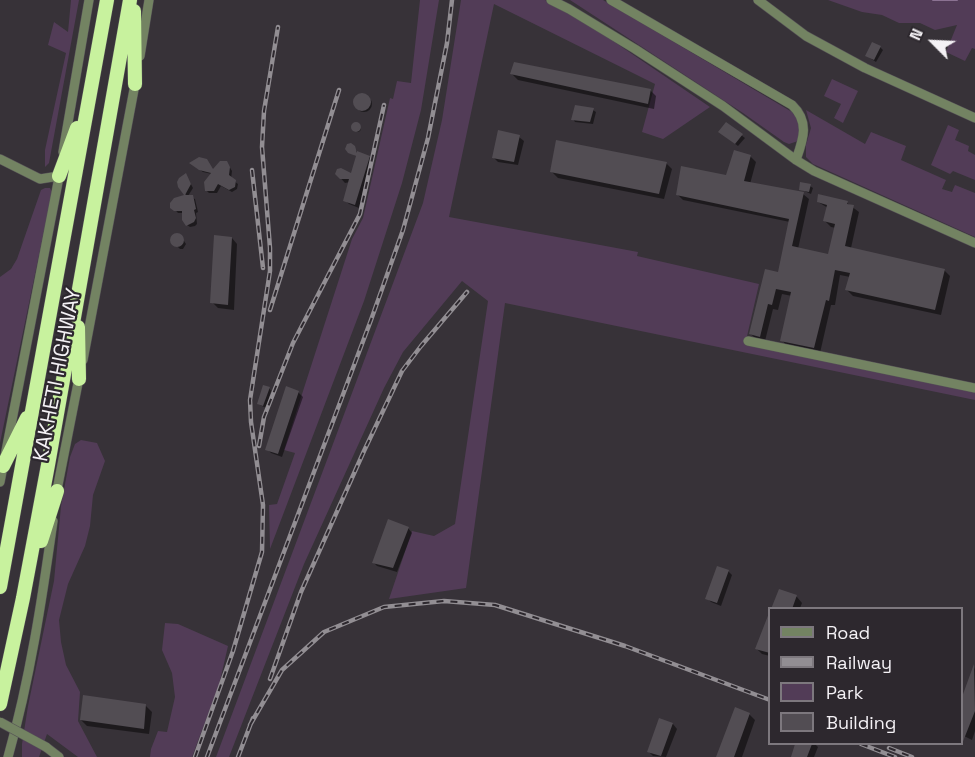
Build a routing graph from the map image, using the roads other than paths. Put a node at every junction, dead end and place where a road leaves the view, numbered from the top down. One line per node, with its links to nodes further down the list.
1 (89, 0): 13 (street, KAKHETI HIGHWAY)
2 (107, 0): 9 (highway, KAKHETI HIGHWAY)
3 (132, 0): 8 (highway); 15 (highway, KAKHETI HIGHWAY)
4 (149, 0): 8 (street, KAKHETI HIGHWAY)
5 (551, 0): 12 (street)
6 (611, 0): 12 (street)
7 (758, 0): 10 (street)
8 (135, 84): 17 (street, KAKHETI HIGHWAY)
9 (90, 95): 13 (highway); 19 (highway, KAKHETI HIGHWAY)
10 (975, 118)
11 (0, 159): 13 (street)
12 (795, 160): 14 (street)
13 (59, 176): 20 (street, KAKHETI HIGHWAY)
14 (975, 243)
15 (77, 295): 17 (highway); 24 (highway, KAKHETI HIGHWAY)
16 (748, 341): 18 (street)
17 (79, 379): 22 (street, KAKHETI HIGHWAY)
18 (975, 388)
19 (34, 406): 20 (highway); 23 (highway, KAKHETI HIGHWAY)
20 (3, 466): 21 (street, KAKHETI HIGHWAY)
21 (0, 482)
22 (57, 491): 24 (highway); 27 (street, KAKHETI HIGHWAY)
23 (0, 588)
24 (23, 598): 25 (highway, KAKHETI HIGHWAY)
25 (0, 704)
26 (0, 722): 28 (street, bridge)
27 (8, 757)
28 (59, 757)

